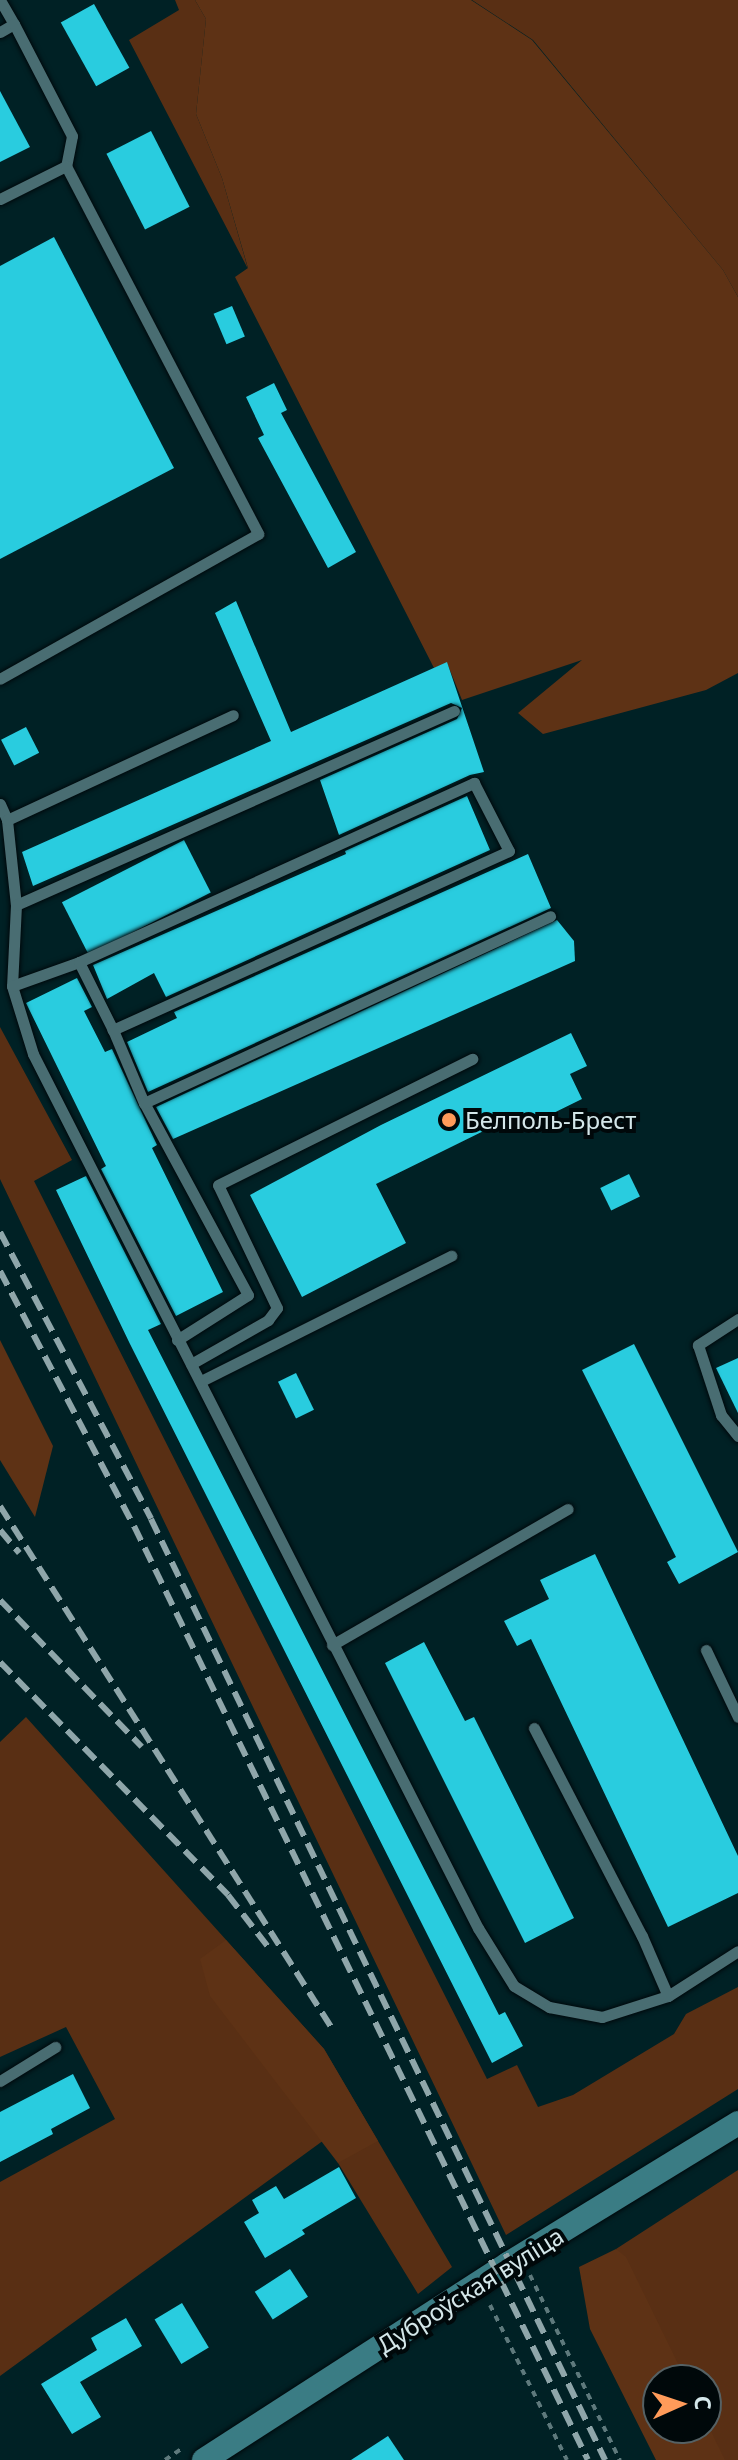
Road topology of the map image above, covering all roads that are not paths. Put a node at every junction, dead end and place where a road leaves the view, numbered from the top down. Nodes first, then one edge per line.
1 (0, 0) edge
2 (14, 24) junction
3 (0, 32) edge
4 (66, 166) junction
5 (0, 199) edge
6 (0, 679) edge
7 (454, 711) dead end
8 (233, 715) dead end
9 (0, 804) edge
10 (7, 820) junction
11 (16, 905) junction
12 (550, 916) dead end
13 (79, 962) junction
14 (12, 986) junction
15 (113, 1030) junction
16 (472, 1059) dead end
17 (144, 1103) junction
18 (451, 1256) dead end
19 (738, 1319) edge
20 (177, 1340) junction
21 (191, 1364) junction
22 (201, 1381) junction
23 (738, 1436) edge
24 (568, 1509) dead end
25 (332, 1645) junction
26 (706, 1650) dead end
27 (738, 1717) edge
28 (534, 1728) dead end
29 (738, 1951) edge
30 (668, 1996) junction
31 (55, 2047) dead end
32 (0, 2081) edge
33 (738, 2123) edge
34 (204, 2460) edge

1 - 2 lane
2 - 3 lane
2 - 4 lane
4 - 5 lane
4 - 6 lane
7 - 11 lane
8 - 10 lane
9 - 10 lane
10 - 11 lane
11 - 14 lane
12 - 17 lane
13 - 14 lane
13 - 15 lane
13 - 15 lane
14 - 20 lane
15 - 17 lane
16 - 21 lane
17 - 20 lane
18 - 22 lane
19 - 23 lane
20 - 21 lane
21 - 22 lane
22 - 25 lane
24 - 25 lane
25 - 30 lane
26 - 27 lane
28 - 30 lane
29 - 30 lane
31 - 32 lane
33 - 34 main road, Дуброўская вуліца

